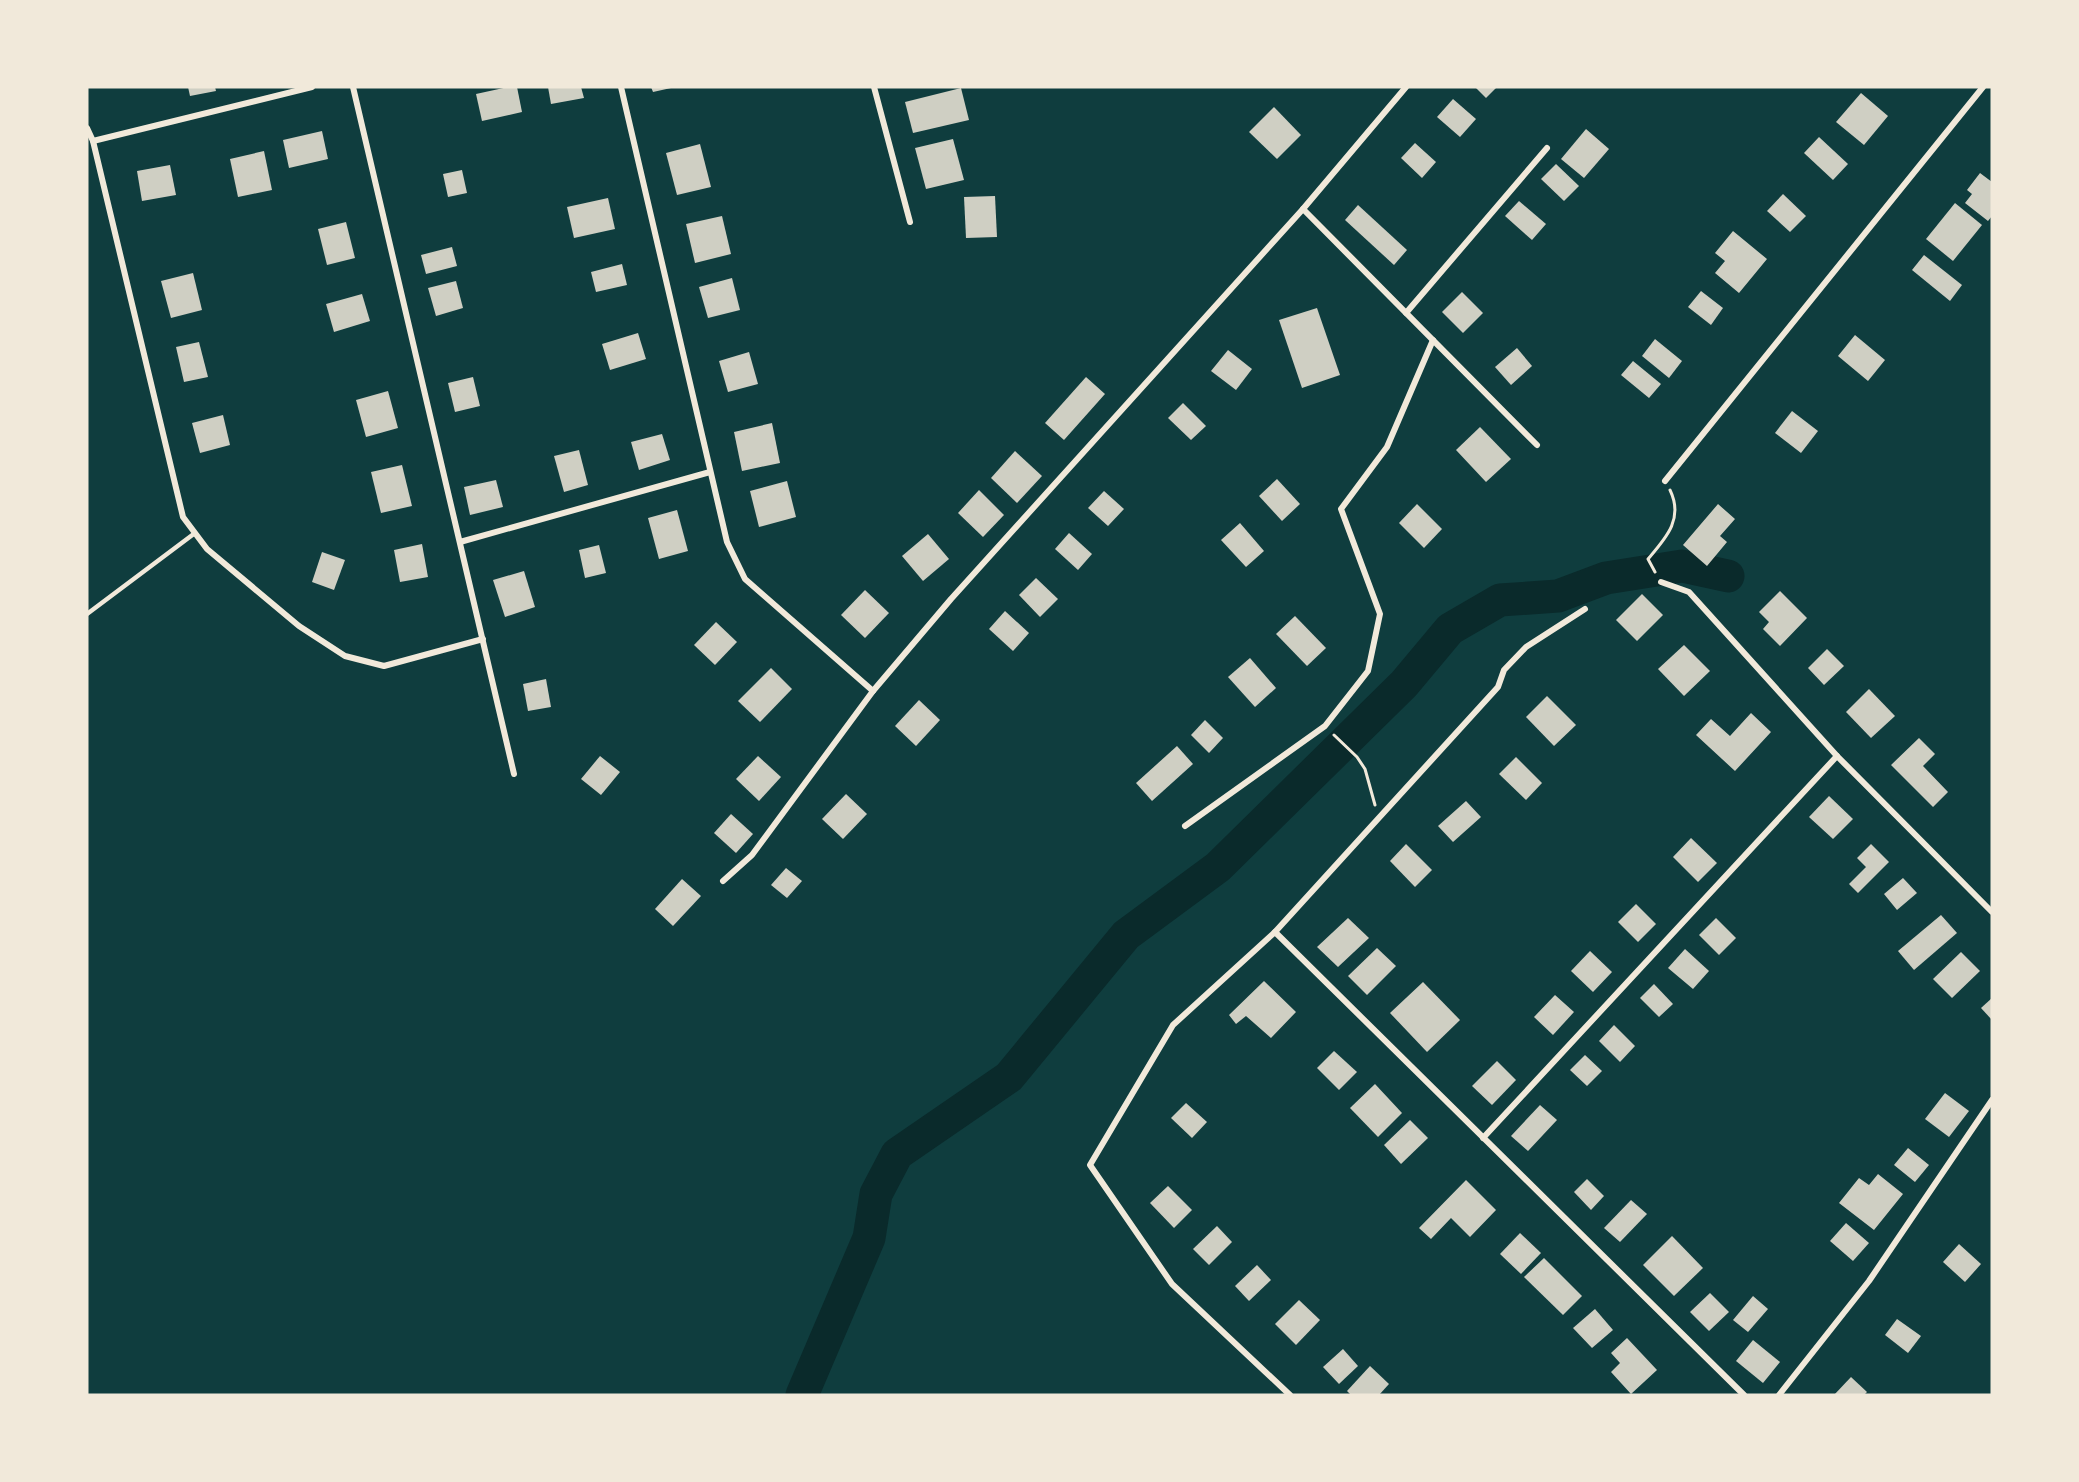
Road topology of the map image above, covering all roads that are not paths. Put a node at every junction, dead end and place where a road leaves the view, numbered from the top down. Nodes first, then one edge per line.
1 (312, 87) edge
2 (353, 87) edge
3 (621, 87) edge
4 (874, 87) edge
5 (1406, 87) edge
6 (1983, 87) edge
7 (87, 128) edge
8 (93, 141) junction
9 (1547, 148) dead end
10 (1303, 209) junction
11 (910, 222) dead end
12 (1406, 313) junction
13 (1433, 340) junction
14 (1537, 445) dead end
15 (710, 471) junction
16 (1665, 481) road end
17 (195, 533) junction
18 (460, 542) junction
19 (1661, 582) dead end
20 (1585, 609) dead end
21 (87, 614) edge
22 (483, 639) junction
23 (873, 691) junction
24 (1837, 756) junction
25 (514, 774) dead end
26 (1185, 826) dead end
27 (723, 881) dead end
28 (1992, 912) edge
29 (1275, 932) junction
30 (1992, 1100) edge
31 (1483, 1138) junction
32 (1290, 1395) edge
33 (1744, 1395) edge
34 (1779, 1395) edge

1 - 8 street
2 - 18 street
3 - 15 street
4 - 11 street
5 - 10 street
6 - 16 street
7 - 8 street
8 - 17 street
9 - 12 street
10 - 12 street
10 - 23 street
12 - 13 street
13 - 14 street
13 - 26 street
15 - 18 street
15 - 23 street
17 - 21 lane
17 - 22 street
18 - 22 street
19 - 24 street
20 - 29 street
22 - 25 street
23 - 27 street
24 - 28 street
24 - 31 street
29 - 31 street
29 - 32 street
30 - 34 street
31 - 33 street

